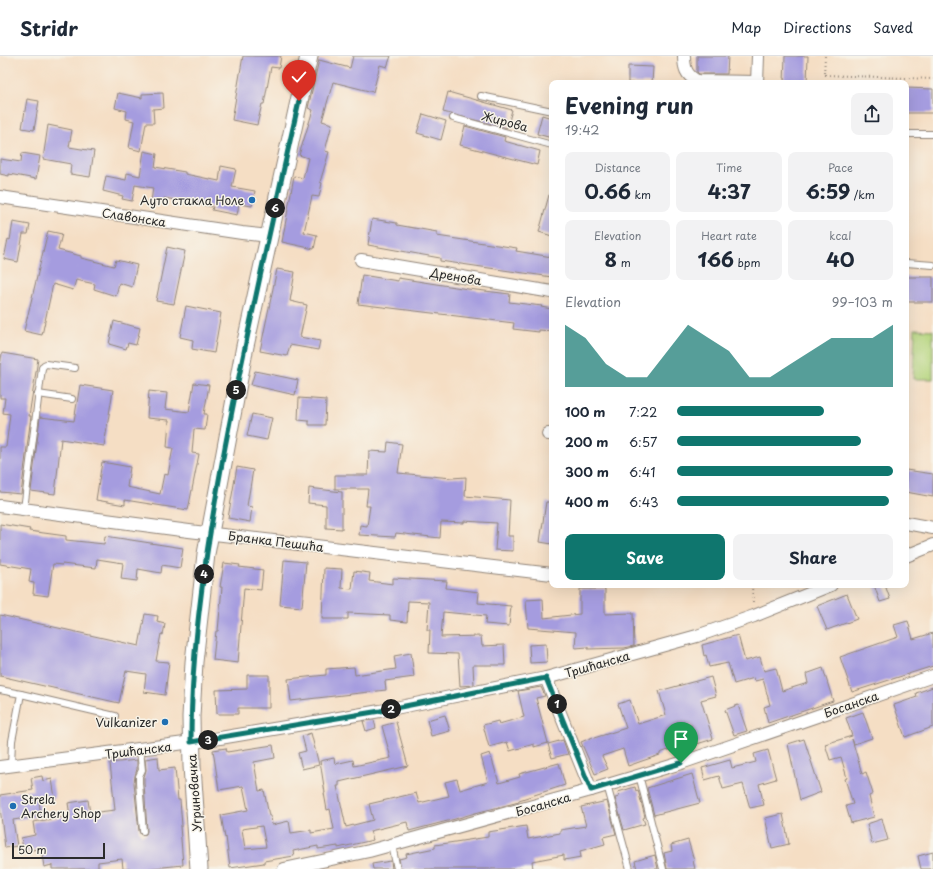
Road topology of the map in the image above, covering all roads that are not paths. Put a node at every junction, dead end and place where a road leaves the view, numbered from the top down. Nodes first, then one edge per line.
1 (309, 56) edge
2 (684, 56) edge
3 (758, 56) edge
4 (695, 80) edge
5 (757, 80) edge
6 (481, 96) dead end
7 (549, 110) edge
8 (453, 118) dead end
9 (909, 134) edge
10 (933, 134) edge
11 (549, 144) edge
12 (0, 197) edge
13 (269, 236) junction
14 (361, 260) dead end
15 (909, 263) edge
16 (933, 264) edge
17 (549, 291) edge
18 (75, 368) dead end
19 (38, 394) junction
20 (72, 399) dead end
21 (0, 506) edge
22 (24, 509) junction
23 (909, 524) edge
24 (933, 528) edge
25 (209, 533) junction
26 (933, 545) edge
27 (909, 555) edge
28 (549, 574) edge
29 (824, 588) edge
30 (933, 676) edge
31 (546, 678) junction
32 (0, 690) edge
33 (21, 694) junction
34 (115, 716) dead end
35 (191, 742) junction
36 (140, 750) junction
37 (6, 767) edge
38 (639, 775) junction
39 (607, 785) junction
40 (591, 790) junction
41 (143, 831) dead end
42 (392, 845) junction
43 (199, 869) edge
44 (284, 869) edge
45 (397, 869) edge
46 (630, 869) edge
47 (663, 869) edge

1 - 13 main road, Угриновачка
2 - 4 street
3 - 5 street
6 - 7 lane
8 - 11 lane, Жирова
9 - 10 lane
12 - 13 street, Славонска
13 - 25 main road, Угриновачка
14 - 17 street, Дренова
15 - 16 lane
18 - 19 lane
19 - 20 lane
19 - 22 lane
21 - 22 street, Бранка Пешића
22 - 25 street, Бранка Пешића
23 - 24 street
25 - 28 street, Бранка Пешића
25 - 35 main road, Угриновачка
26 - 27 street
29 - 31 street, Тршћанска
30 - 38 street, Босанска
31 - 35 street, Тршћанска
31 - 40 street
32 - 33 lane
33 - 34 lane
33 - 37 lane
35 - 36 street, Тршћанска
35 - 43 main road, Угриновачка
36 - 37 street, Тршћанска
36 - 41 lane
38 - 39 street, Босанска
38 - 47 lane
39 - 40 street, Босанска
39 - 46 lane
40 - 42 street, Босанска
42 - 44 street, Босанска
42 - 45 lane

